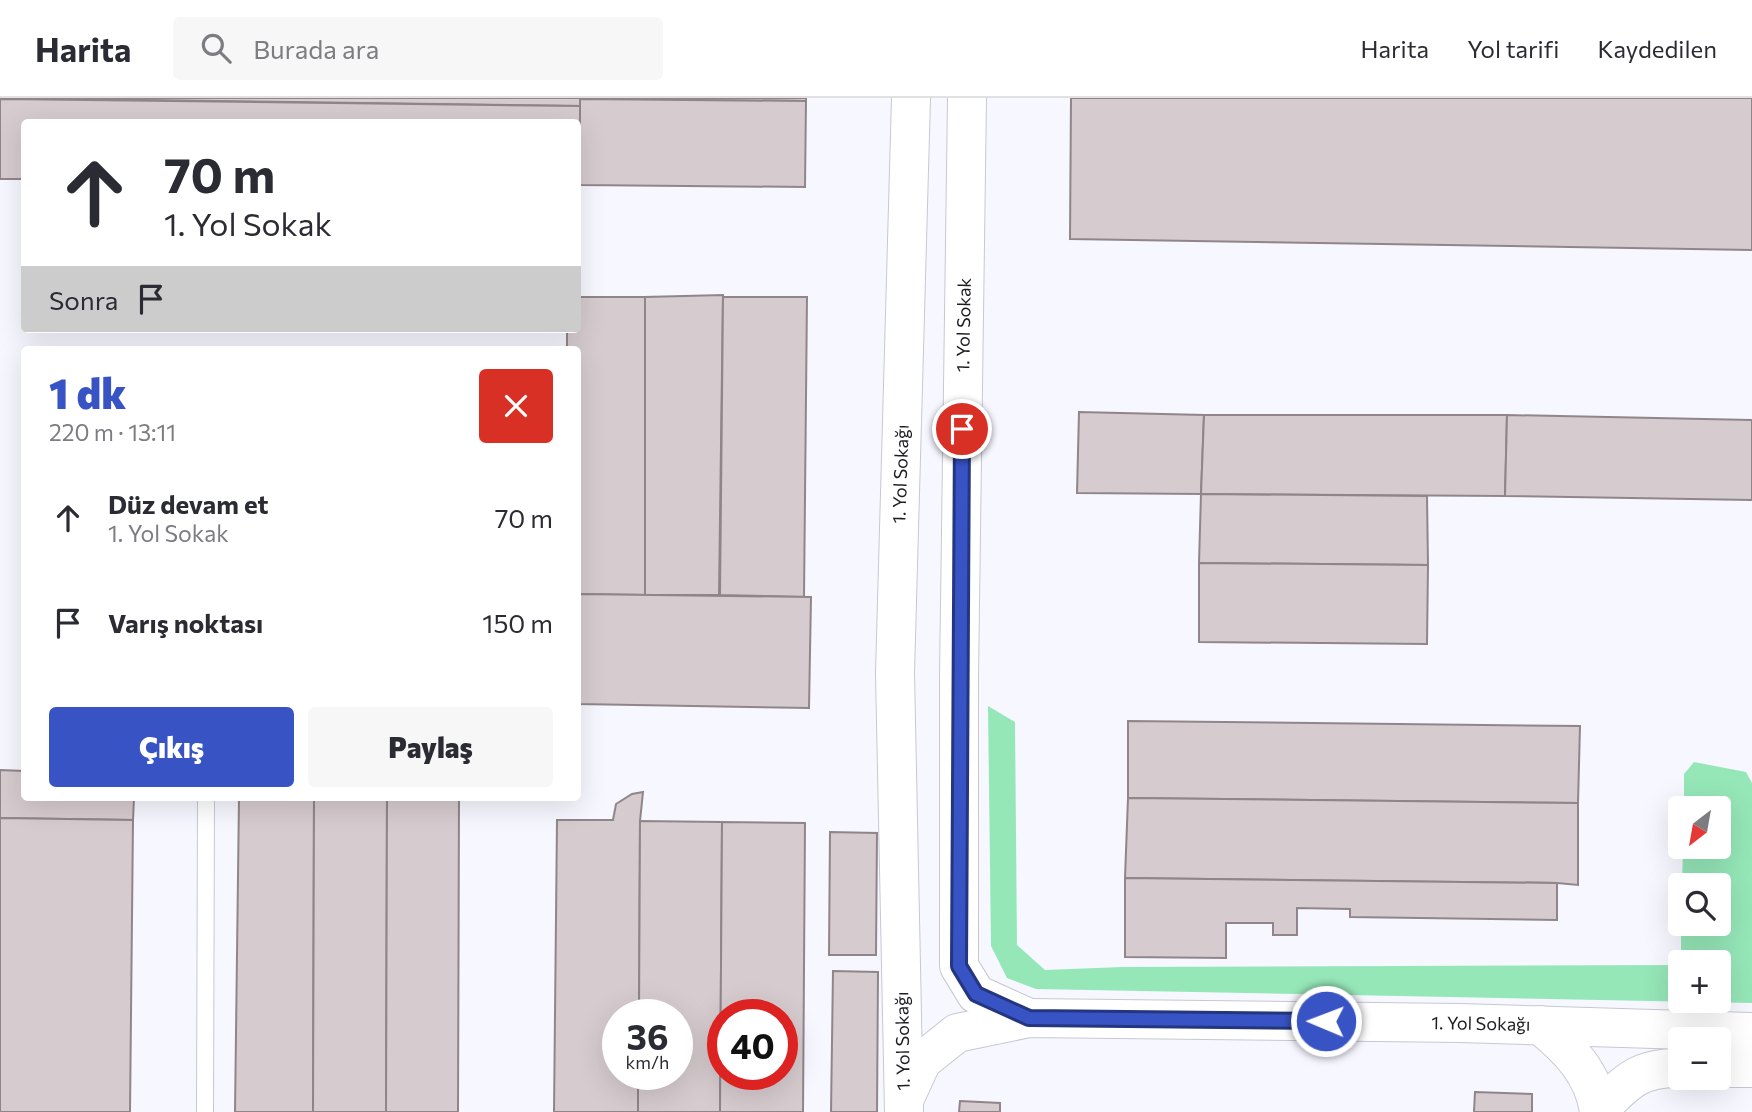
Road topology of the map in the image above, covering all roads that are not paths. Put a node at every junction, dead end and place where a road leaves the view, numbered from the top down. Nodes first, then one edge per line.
1 (911, 98) edge
2 (967, 98) edge
3 (206, 801) edge
4 (1029, 1018) junction
5 (1540, 1025) junction
6 (1752, 1032) edge
7 (1668, 1068) edge
8 (1731, 1068) edge
9 (1752, 1068) edge
10 (904, 1106) edge
11 (1599, 1111) edge
12 (205, 1112) edge

1 - 10 street, 1. Yol Sokağı
2 - 4 street, 1. Yol Sokak
3 - 12 lane
4 - 5 street, 1. Yol Sokağı
4 - 10 street, 1. Yol Sokağı
5 - 6 street, 1. Yol Sokağı
5 - 11 street
7 - 11 street
8 - 9 street

